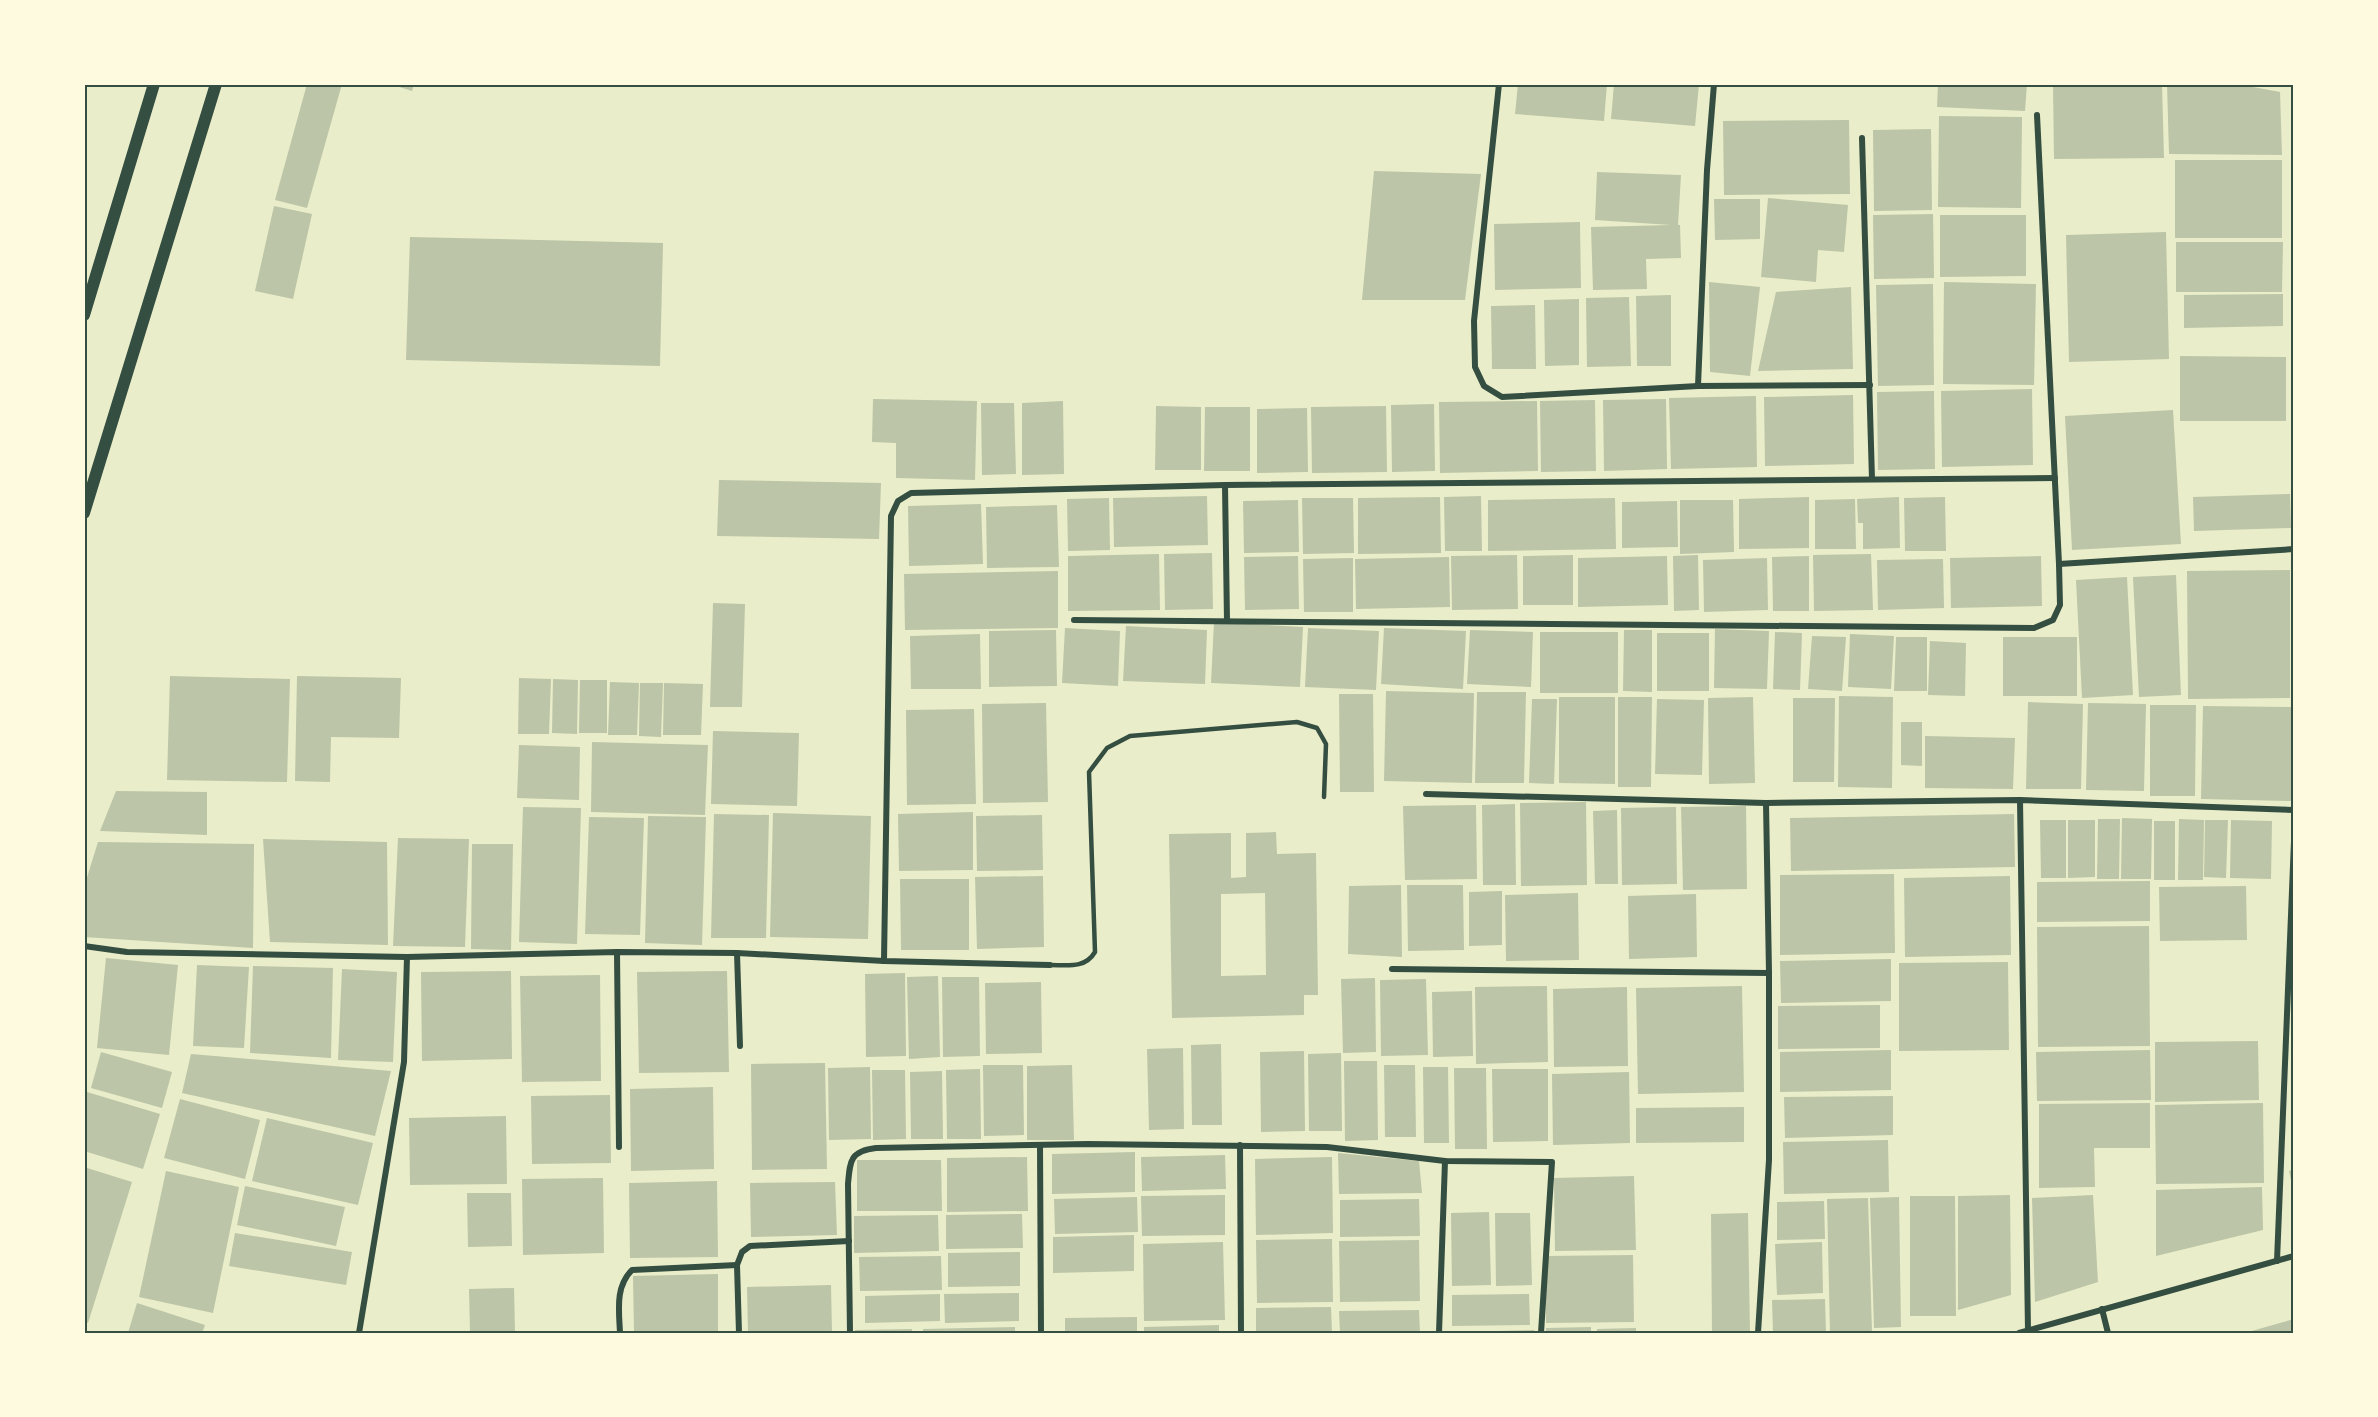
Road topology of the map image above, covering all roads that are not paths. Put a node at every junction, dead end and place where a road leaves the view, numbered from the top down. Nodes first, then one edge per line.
1 (154, 84) edge
2 (216, 84) edge
3 (1499, 84) edge
4 (1714, 84) edge
5 (2037, 115) dead end
6 (1862, 138) dead end
7 (84, 315) edge
8 (1870, 385) junction
9 (1698, 386) junction
10 (2055, 478) junction
11 (1872, 479) junction
12 (1225, 485) junction
13 (84, 513) edge
14 (2294, 549) edge
15 (2059, 564) junction
16 (1074, 620) dead end
17 (1227, 621) junction
18 (1426, 794) dead end
19 (1324, 797) dead end
20 (2020, 800) junction
21 (1766, 803) junction
22 (2294, 810) edge
23 (2294, 841) edge
24 (84, 946) edge
25 (617, 952) junction
26 (737, 953) junction
27 (407, 957) junction
28 (884, 961) junction
29 (1050, 965) joint
30 (1392, 969) dead end
31 (1769, 973) junction
32 (740, 1046) dead end
33 (1040, 1145) junction
34 (1240, 1145) junction
35 (619, 1147) dead end
36 (1445, 1161) junction
37 (849, 1241) junction
38 (2294, 1257) edge
39 (2277, 1261) junction
40 (737, 1265) junction
41 (2102, 1309) junction
42 (2028, 1331) junction
43 (359, 1333) edge
44 (620, 1333) edge
45 (739, 1333) edge
46 (850, 1333) edge
47 (1041, 1333) edge
48 (1241, 1333) edge
49 (1439, 1333) edge
50 (1540, 1333) edge
51 (1758, 1333) edge
52 (2019, 1333) edge
53 (2108, 1333) edge

1 - 7 main road
2 - 13 main road
3 - 9 street
4 - 9 street
5 - 10 street
6 - 8 street
8 - 9 street
8 - 11 street
10 - 11 street
10 - 15 street
11 - 12 street
12 - 17 street
12 - 28 street
14 - 15 street
15 - 17 street
16 - 17 street
18 - 21 street
19 - 29 lane
20 - 21 street
20 - 22 street
20 - 42 street
21 - 31 street
23 - 39 street
24 - 27 street
25 - 26 street
25 - 27 street
25 - 35 street
26 - 28 street
26 - 32 street
27 - 43 street
28 - 29 street
30 - 31 street
31 - 51 street
33 - 34 street
33 - 37 street
33 - 47 street
34 - 36 street
34 - 48 street
36 - 49 street
36 - 50 street
37 - 40 street
37 - 46 street
38 - 39 street
39 - 41 street
40 - 44 street
40 - 45 street
41 - 42 street
41 - 53 street
42 - 52 street

